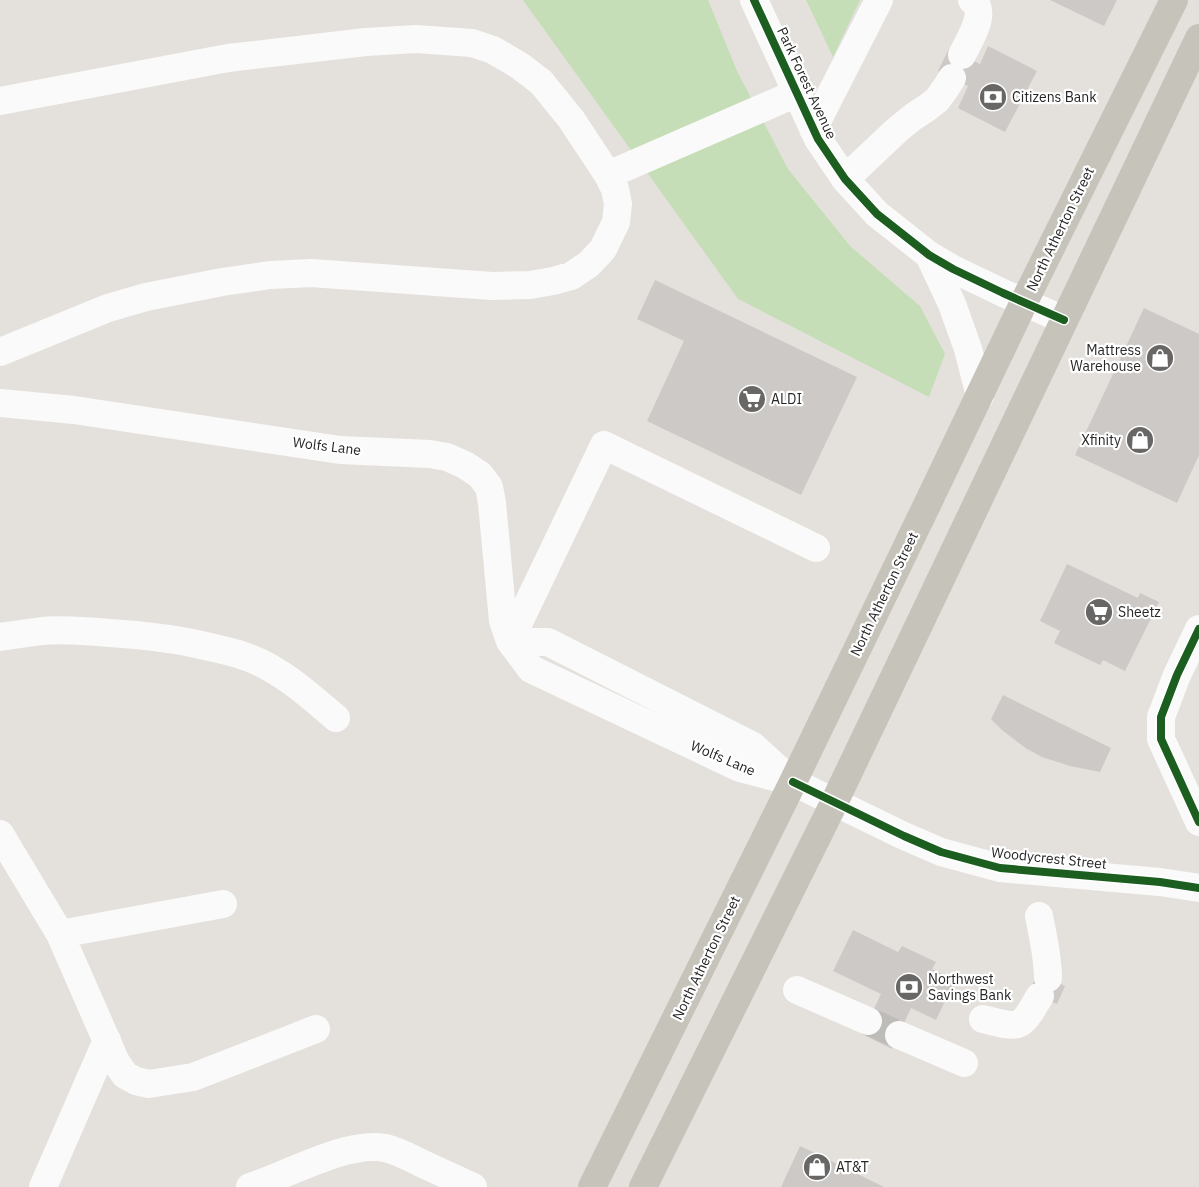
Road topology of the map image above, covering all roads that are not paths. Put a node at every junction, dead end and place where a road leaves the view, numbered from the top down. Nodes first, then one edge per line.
1 (754, 0) edge
2 (879, 0) edge
3 (972, 0) edge
4 (1174, 0) edge
5 (1199, 38) edge
6 (797, 93) junction
7 (0, 101) edge
8 (813, 129) junction
9 (608, 176) junction
10 (845, 179) junction
11 (929, 255) junction
12 (1024, 302) junction
13 (1064, 320) junction
14 (0, 352) edge
15 (980, 396) junction
16 (0, 402) edge
17 (816, 548) dead end
18 (1199, 629) edge
19 (0, 637) edge
20 (510, 642) junction
21 (336, 718) dead end
22 (793, 782) junction
23 (834, 803) junction
24 (1199, 822) edge
25 (0, 834) edge
26 (1199, 888) edge
27 (223, 904) dead end
28 (1039, 916) dead end
29 (60, 934) junction
30 (797, 990) dead end
31 (983, 1020) dead end
32 (868, 1021) tunnel mouth
33 (316, 1029) dead end
34 (899, 1035) tunnel mouth
35 (107, 1040) junction
36 (964, 1063) dead end
37 (42, 1187) edge
38 (250, 1187) edge
39 (473, 1187) edge
40 (592, 1187) edge
41 (643, 1187) edge

1 - 6 street, Park Forest Avenue
2 - 8 street
3 - 10 street
4 - 12 main road, North Atherton Street
5 - 13 main road
6 - 8 street, Park Forest Avenue
6 - 9 street
7 - 9 street
8 - 10 street, Park Forest Avenue
9 - 14 street
10 - 11 street, Park Forest Avenue
11 - 12 street, Park Forest Avenue
11 - 15 street, Park Forest Avenue
12 - 13 street, Park Forest Avenue
12 - 15 main road, North Atherton Street
13 - 23 main road
15 - 22 main road, North Atherton Street
16 - 20 street, Wolfs Lane
17 - 20 street
18 - 24 street
19 - 21 street
20 - 22 street, Wolfs Lane
22 - 23 street, Woodycrest Street
22 - 40 main road, North Atherton Street
23 - 26 street, Woodycrest Street
23 - 41 main road
25 - 29 street
27 - 29 street
28 - 31 street
29 - 35 street
30 - 32 street
33 - 35 street
34 - 36 street
35 - 37 street
38 - 39 street

